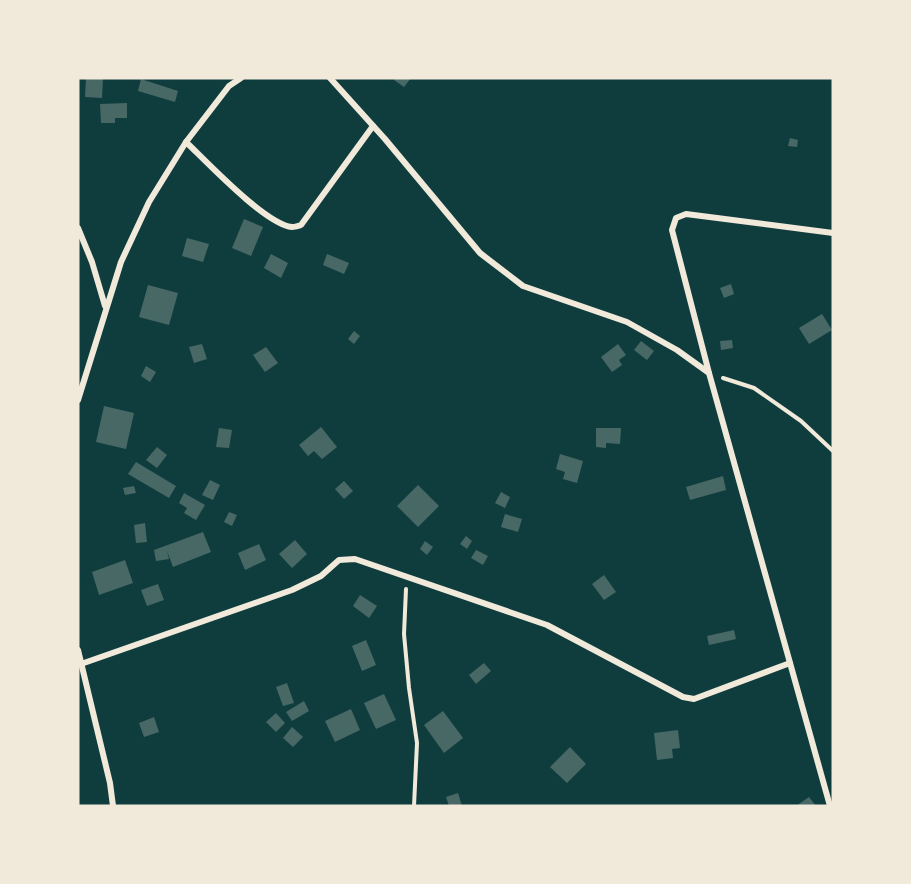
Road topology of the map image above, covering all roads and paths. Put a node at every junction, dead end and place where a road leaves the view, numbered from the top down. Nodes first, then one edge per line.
1 (241, 78) edge
2 (330, 78) edge
3 (373, 126) junction
4 (186, 142) junction
5 (78, 228) edge
6 (833, 233) edge
7 (106, 306) junction
8 (709, 373) junction
9 (78, 400) edge
10 (833, 451) edge
11 (407, 576) junction
12 (78, 650) edge
13 (790, 663) junction
14 (81, 664) junction
15 (113, 806) edge
16 (414, 806) edge
17 (830, 806) edge

1 - 4 street
2 - 3 street
3 - 4 street
3 - 8 street
4 - 7 street
5 - 7 street
6 - 8 street
7 - 9 street
8 - 10 path
8 - 13 street
11 - 13 street
11 - 14 street
11 - 16 path
12 - 14 street
13 - 17 street
14 - 15 street

